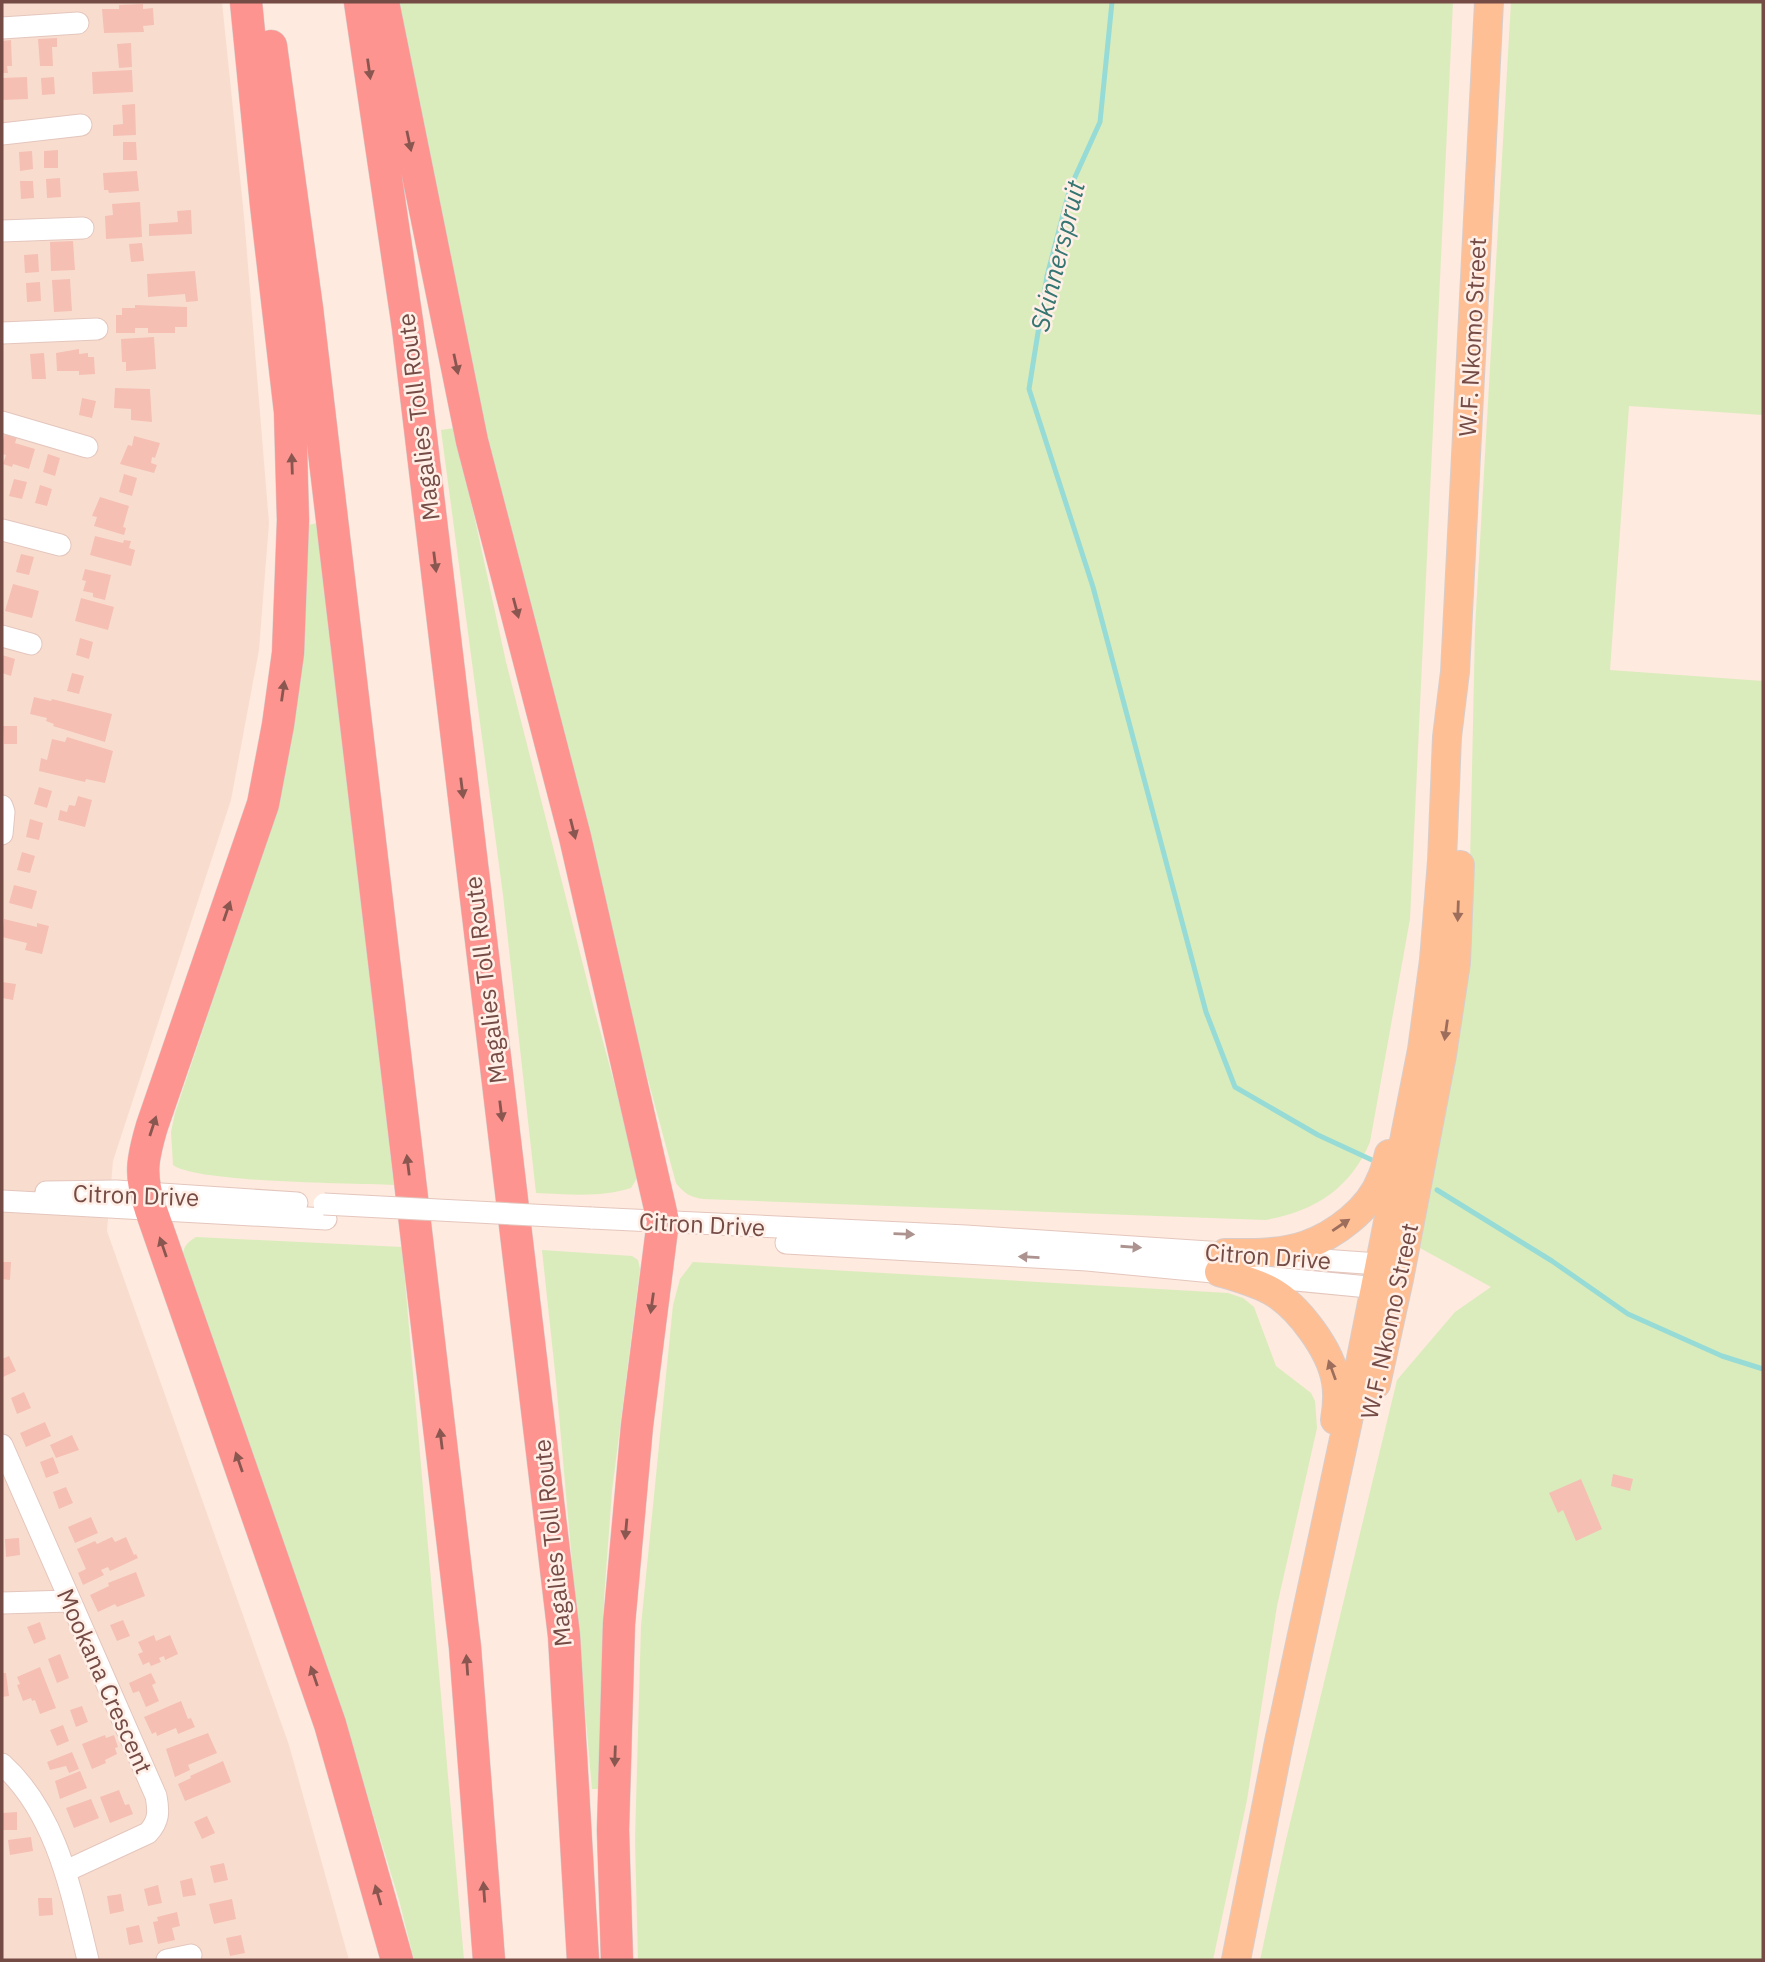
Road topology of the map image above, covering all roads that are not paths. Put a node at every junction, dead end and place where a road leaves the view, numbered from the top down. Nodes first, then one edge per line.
1 (246, 2) edge
2 (265, 2) edge
3 (359, 2) edge
4 (383, 2) edge
5 (1489, 2) edge
6 (78, 23) dead end
7 (2, 28) edge
8 (80, 125) dead end
9 (2, 134) edge
10 (83, 228) dead end
11 (2, 231) edge
12 (97, 329) dead end
13 (2, 333) edge
14 (2, 422) edge
15 (87, 447) dead end
16 (2, 530) edge
17 (60, 545) dead end
18 (2, 636) edge
19 (31, 644) dead end
20 (1455, 672) junction
21 (2, 806) edge
22 (2, 834) edge
23 (1434, 960) junction
24 (2, 1193) edge
25 (2, 1201) edge
26 (148, 1201) junction
27 (662, 1229) junction
28 (1222, 1263) junction
29 (1389, 1277) junction
30 (2, 1445) edge
31 (6, 1468) edge
32 (69, 1601) junction
33 (2, 1603) edge
34 (1293, 1679) junction
35 (2, 1764) edge
36 (66, 1871) junction
37 (191, 1955) dead end
38 (88, 1960) edge
39 (167, 1960) edge
40 (397, 1960) edge
41 (489, 1960) edge
42 (583, 1960) edge
43 (617, 1960) edge
44 (1236, 1960) edge
45 (1246, 1960) edge

26 -> 1 highway
41 -> 2 highway
3 -> 42 highway, Magalies Toll Route
4 -> 27 highway
5 - 20 main road, W.F. Nkomo Street
6 - 7 street
8 - 9 street
10 - 11 street
12 - 13 street
14 - 15 street
16 - 17 street
18 - 19 street
20 - 23 main road, W.F. Nkomo Street
20 -> 29 main road, W.F. Nkomo Street
21 - 22 street
28 -> 23 main road
23 - 29 main road, W.F. Nkomo Street
24 - 26 street, Citron Drive
25 - 26 street, Citron Drive
26 - 27 street, Citron Drive, bridge
40 -> 26 highway
27 - 28 street, Citron Drive
27 -> 43 highway
28 - 29 street, Citron Drive
34 -> 28 main road
29 - 34 main road, W.F. Nkomo Street
29 - 45 main road, W.F. Nkomo Street
30 - 31 street, Mookana Crescent
31 - 32 street, Mookana Crescent
32 - 33 street
32 - 36 street, Mookana Crescent
34 - 44 main road, W.F. Nkomo Street
35 - 36 street
36 - 38 street
37 - 39 street

